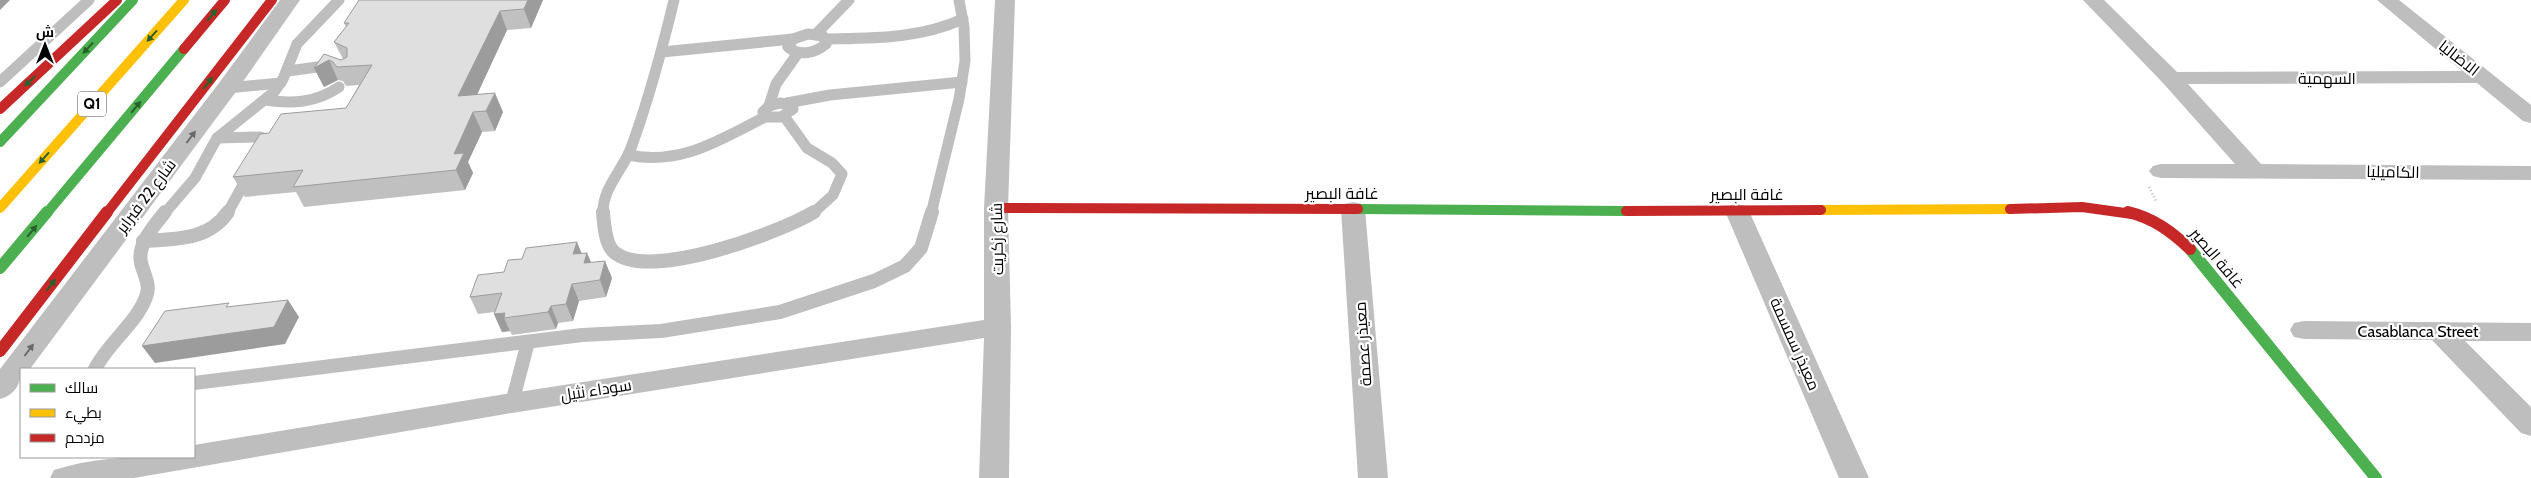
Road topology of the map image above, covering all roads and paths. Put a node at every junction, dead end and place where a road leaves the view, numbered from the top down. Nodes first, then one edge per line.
1 (117, 0) edge
2 (133, 0) edge
3 (184, 0) edge
4 (225, 0) edge
5 (272, 0) edge
6 (290, 0) edge
7 (339, 0) edge
8 (674, 0) edge
9 (850, 0) edge
10 (960, 0) edge
11 (1005, 0) edge
12 (2093, 0) edge
13 (2387, 0) edge
14 (86, 1) edge
15 (226, 17) dead end
16 (963, 19) junction
17 (821, 37) junction
18 (793, 39) junction
19 (662, 52) junction
20 (798, 53) junction
21 (177, 58) junction
22 (345, 68) edge
23 (288, 71) junction
24 (2484, 77) junction
25 (2171, 78) junction
26 (0, 82) edge
27 (962, 82) junction
28 (278, 86) junction
29 (340, 87) dead end
30 (225, 91) junction
31 (265, 100) junction
32 (788, 103) junction
33 (0, 109) edge
34 (767, 111) junction
35 (784, 116) junction
36 (2531, 116) edge
37 (217, 138) junction
38 (0, 142) edge
39 (628, 155) junction
40 (2161, 171) joint
41 (2254, 171) junction
42 (2531, 174) edge
43 (0, 208) edge
44 (996, 208) junction
45 (1353, 209) junction
46 (1737, 211) junction
47 (2148, 218) junction
48 (144, 242) junction
49 (0, 268) edge
50 (998, 327) junction
51 (2304, 330) dead end
52 (2439, 331) junction
53 (2531, 332) edge
54 (528, 342) junction
55 (0, 351) edge
56 (95, 368) edge
57 (195, 383) edge
58 (0, 389) edge
59 (512, 403) junction
60 (2531, 425) edge
61 (195, 457) edge
62 (187, 458) edge
63 (65, 478) edge
64 (994, 478) edge
65 (1373, 478) edge
66 (1854, 478) edge
67 (2376, 478) edge

1 -> 33 main road
2 -> 38 main road
3 -> 43 main road, Q1
21 -> 4 main road, Q1
55 -> 5 main road, شارع 22 فبراير
6 - 30 street, شارع 22 فبراير
7 - 23 lane
8 - 19 lane
9 - 17 lane
10 - 16 lane
11 - 44 street, شارع زكريت
12 - 25 street
13 - 24 street, الاضاليا
14 - 26 lane
15 - 21 main road
16 - 17 lane
16 - 27 lane
17 - 18 lane
17 - 20 lane
18 - 19 lane
18 - 20 lane
19 - 39 lane
20 - 34 lane
49 -> 21 main road, Q1
22 - 23 lane
23 - 28 lane
24 - 25 street, السهمية
24 - 36 street, الاضاليا
25 - 41 street
27 - 32 lane
27 - 54 lane
28 - 30 lane
28 - 31 lane
29 - 31 lane
58 -> 30 street, شارع 22 فبراير
31 - 37 lane
32 - 34 lane
32 - 35 lane
34 - 35 lane
34 - 39 lane
35 - 39 lane
37 - 48 lane
37 - 48 lane
40 - 41 street, الكاميليا
40 - 47 path
41 - 42 street, الكاميليا
44 - 45 main road, غافة البصير
44 - 50 street, شارع زكريت
45 - 46 main road, غافة البصير
45 - 65 street, معيذر عصمة
46 - 47 main road, غافة البصير
46 - 66 street, معيذر سمسمة
47 - 67 main road, غافة البصير
48 - 56 lane
50 - 59 street, سوداء نثيل
50 - 64 street, شارع زكريت
51 - 52 street, Casablanca Street
52 - 53 street, Casablanca Street
52 - 60 street
54 - 57 lane
54 - 59 lane
59 - 61 street, سوداء نثيل
62 - 63 street, سوداء نثيل

